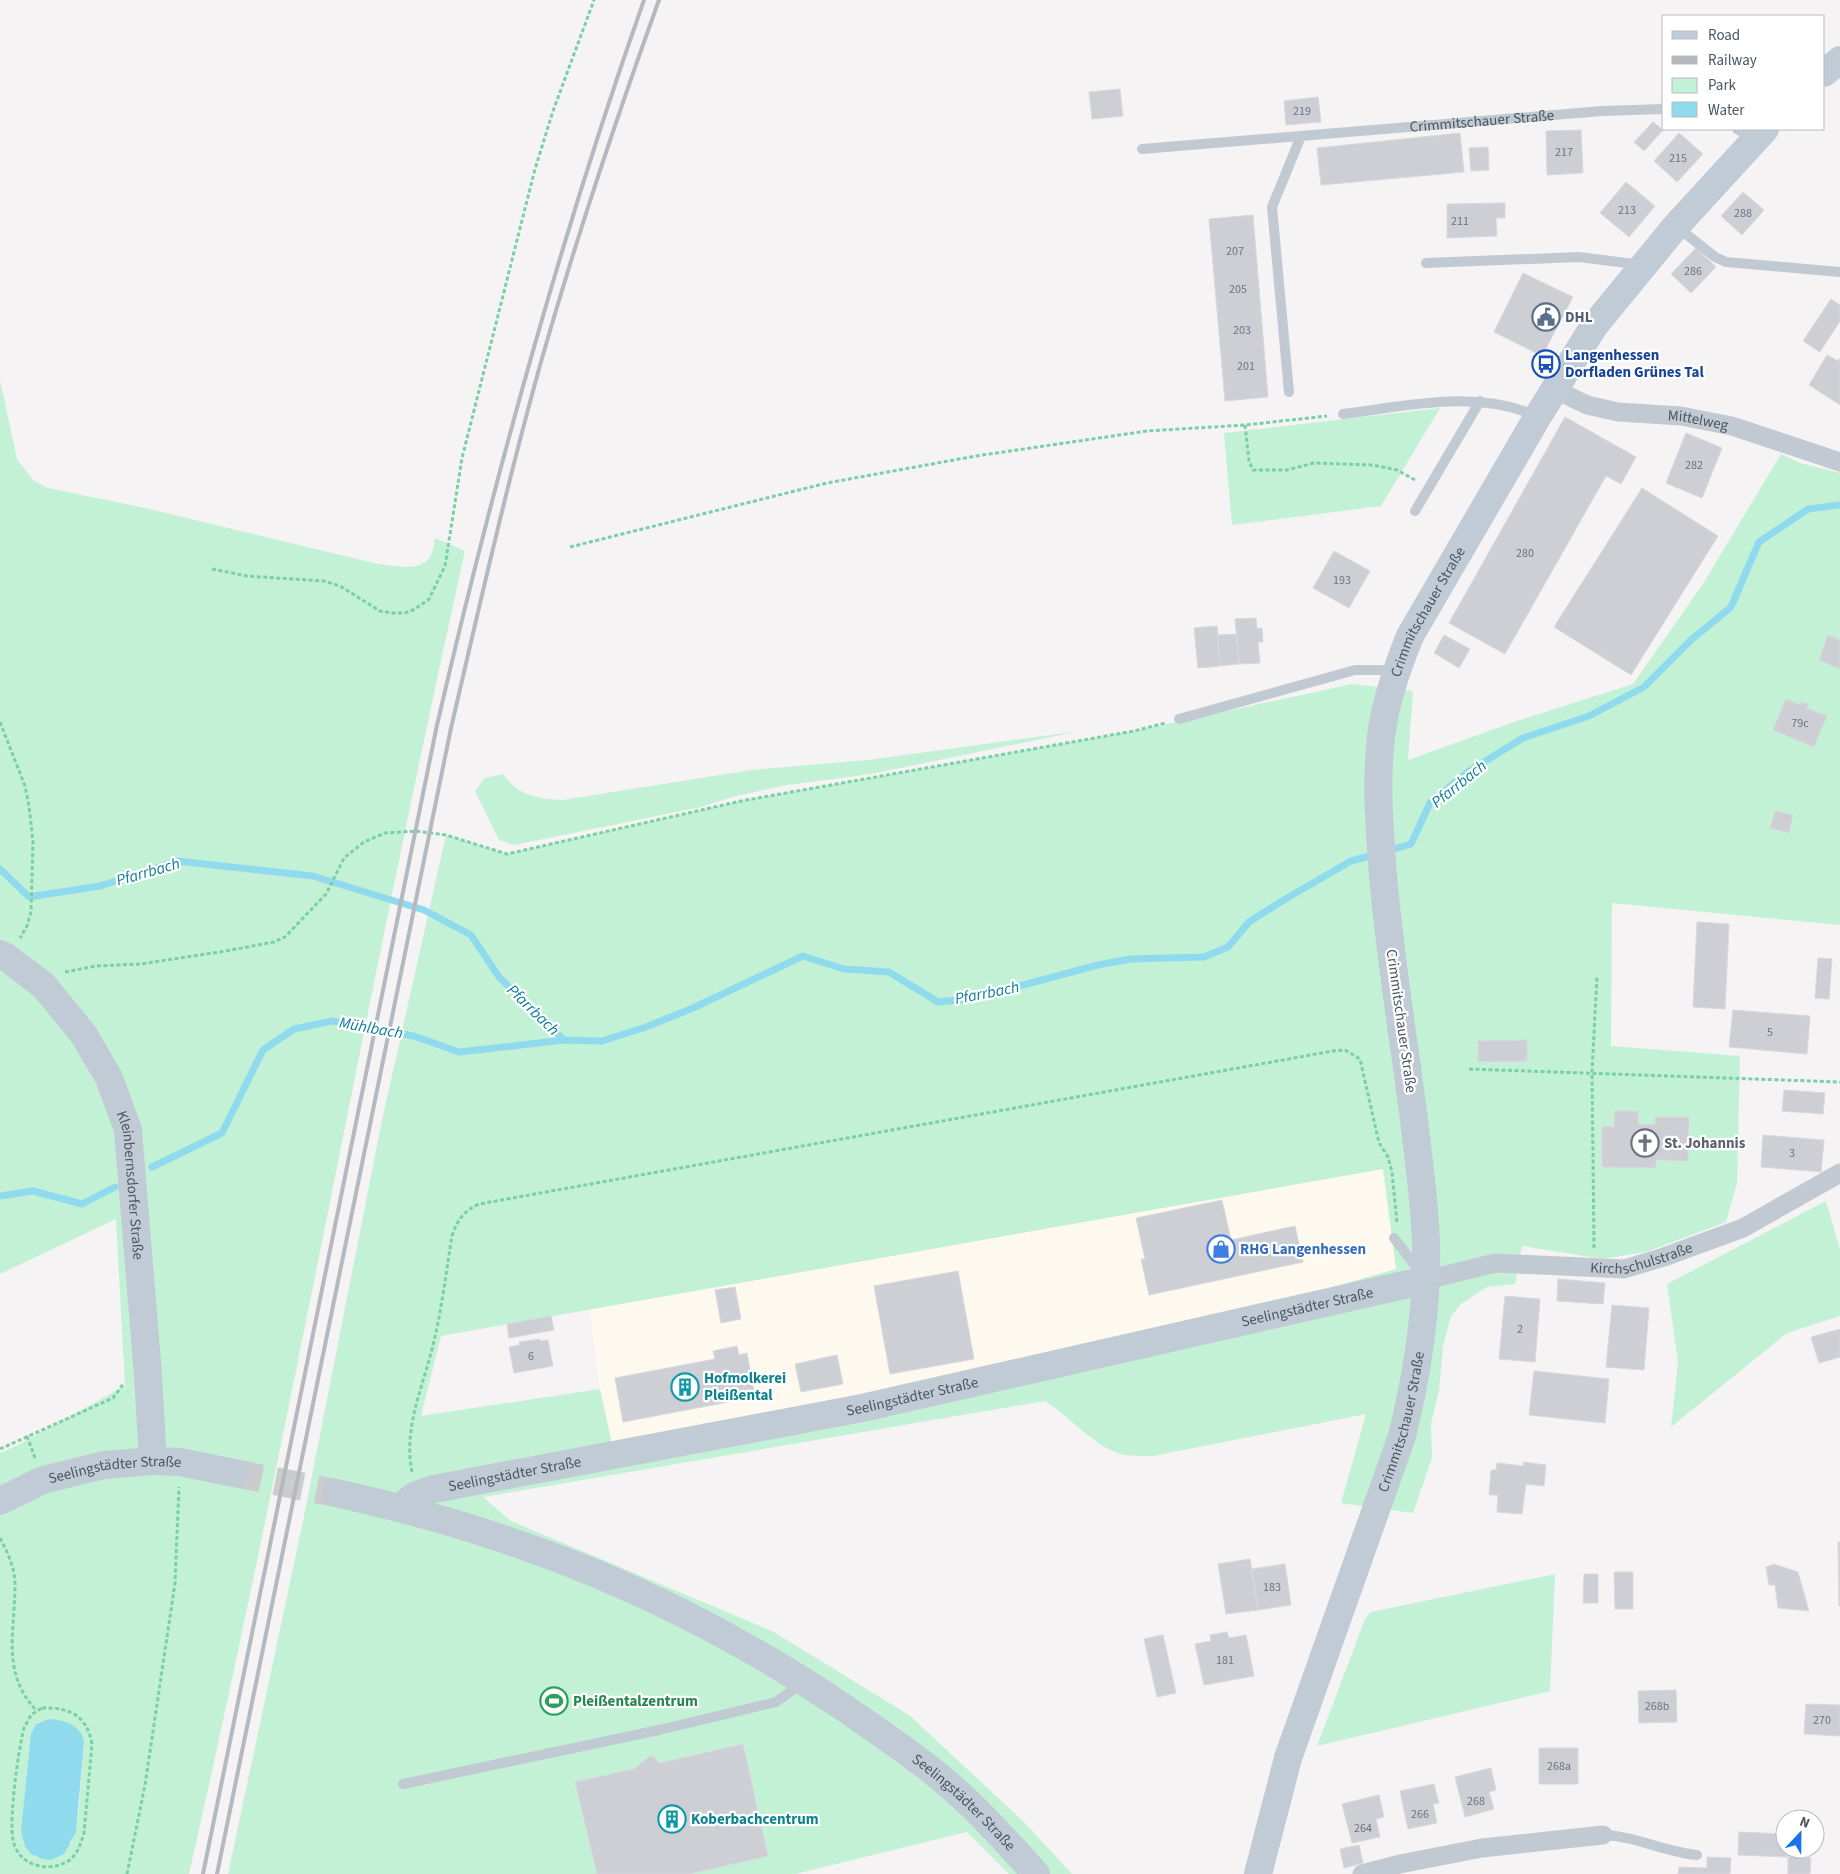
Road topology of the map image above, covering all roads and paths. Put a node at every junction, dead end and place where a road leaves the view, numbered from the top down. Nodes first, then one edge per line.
1 (594, 0) edge
2 (1840, 60) edge
3 (1825, 72) edge
4 (1662, 109) edge
5 (1752, 132) edge
6 (1300, 136) junction
7 (1142, 149) dead end
8 (1676, 226) junction
9 (1426, 263) dead end
10 (1642, 265) junction
11 (1840, 272) edge
12 (1554, 389) junction
13 (1288, 392) dead end
14 (1480, 401) junction
15 (1343, 414) joint
16 (1538, 416) junction
17 (1245, 425) junction
18 (1840, 462) edge
19 (1253, 470) junction
20 (1250, 474) dead end
21 (1429, 488) junction
22 (1414, 512) dead end
23 (570, 547) dead end
24 (212, 569) dead end
25 (1396, 670) junction
26 (1179, 720) joint
27 (0, 722) edge
28 (31, 912) dead end
29 (0, 954) edge
30 (1597, 976) dead end
31 (44, 986) junction
32 (1469, 1069) dead end
33 (1592, 1072) junction
34 (1840, 1082) edge
35 (1840, 1173) edge
36 (1397, 1222) dead end
37 (1394, 1238) dead end
38 (1593, 1269) junction
39 (1426, 1280) junction
40 (148, 1375) junction
41 (0, 1449) edge
42 (153, 1461) junction
43 (180, 1462) junction
44 (234, 1473) tunnel mouth
45 (336, 1493) tunnel mouth
46 (0, 1501) edge
47 (408, 1501) junction
48 (0, 1538) edge
49 (805, 1681) junction
50 (36, 1710) junction
51 (403, 1784) dead end
52 (1603, 1835) joint
53 (1697, 1855) dead end
54 (126, 1874) edge
55 (1036, 1874) edge
56 (1258, 1874) edge
57 (1362, 1874) edge

1 - 24 path
2 - 3 street
4 - 6 lane, Crimmitschauer Straße
5 - 8 street, Crimmitschauer Straße
6 - 7 lane, Crimmitschauer Straße
6 - 13 lane
8 - 10 street, Crimmitschauer Straße
8 - 11 lane
9 - 10 lane
10 - 12 street, Crimmitschauer Straße
12 - 16 street, Crimmitschauer Straße
12 - 18 street, Mittelweg
14 - 15 lane
14 - 16 lane
14 - 21 lane
15 - 17 path
16 - 25 street, Crimmitschauer Straße
17 - 19 path
17 - 23 path
19 - 20 path
19 - 21 path
21 - 22 lane
25 - 26 lane
25 - 39 street, Crimmitschauer Straße
26 - 31 path
27 - 28 path
29 - 31 street, Kleinbernsdorfer Straße
30 - 33 path
31 - 40 street, Kleinbernsdorfer Straße
32 - 33 path
33 - 34 path
33 - 38 path
35 - 38 street, Kirchschulstraße
36 - 47 path
37 - 39 lane
38 - 39 street, Kirchschulstraße
39 - 47 street, Seelingstädter Straße
39 - 56 street, Crimmitschauer Straße
40 - 41 path
40 - 42 street, Kleinbernsdorfer Straße
42 - 43 street, Seelingstädter Straße
42 - 46 street, Seelingstädter Straße
43 - 44 street, Seelingstädter Straße
43 - 54 path
45 - 47 street, Seelingstädter Straße
47 - 49 street, Seelingstädter Straße
48 - 50 path
49 - 51 lane
49 - 55 street, Seelingstädter Straße
50 - 50 path
52 - 53 lane
52 - 57 street

